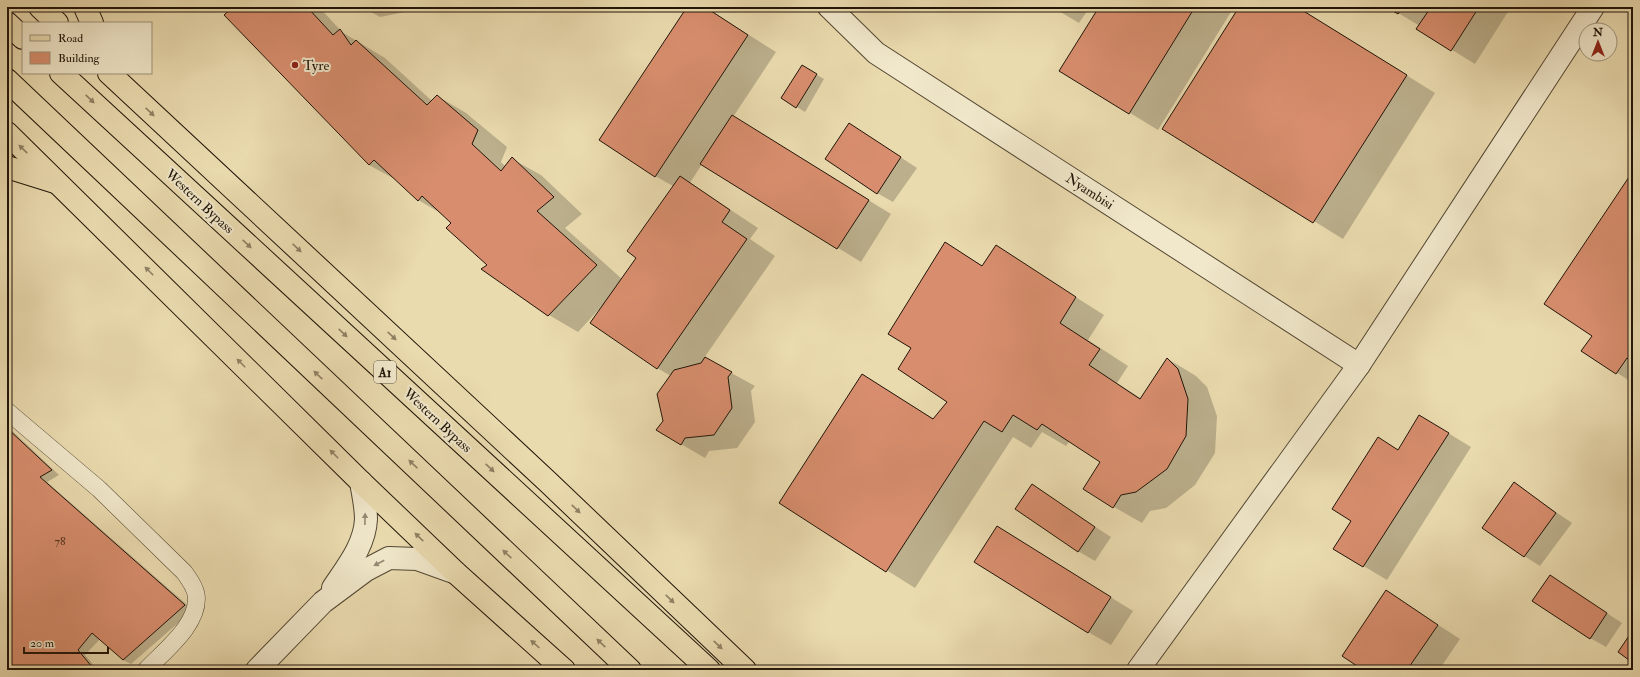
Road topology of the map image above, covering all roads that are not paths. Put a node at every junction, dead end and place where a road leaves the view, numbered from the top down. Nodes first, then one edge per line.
1 (40, 7) edge
2 (85, 7) edge
3 (829, 7) edge
4 (1593, 7) edge
5 (56, 22) edge
6 (92, 22) edge
7 (7, 23) edge
8 (22, 37) edge
9 (62, 74) edge
10 (116, 77) edge
11 (7, 80) edge
12 (7, 133) edge
13 (7, 167) edge
14 (60, 184) junction
15 (1359, 366) junction
16 (7, 411) edge
17 (361, 482) junction
18 (456, 573) junction
19 (323, 602) junction
20 (146, 670) edge
21 (257, 670) edge
22 (564, 670) edge
23 (630, 670) edge
24 (709, 670) edge
25 (745, 670) edge
26 (1138, 670) edge

1 - 5 main road
2 - 6 main road
3 - 15 street, Nyambisi
4 - 15 street
7 - 8 main road
9 -> 24 main road, Western Bypass / A1
10 -> 25 main road
23 -> 11 main road
14 -> 12 main road
13 - 14 main road
17 -> 14 main road
15 - 26 street
16 - 20 lane
18 -> 17 main road
19 -> 17 street
18 -> 19 street
22 -> 18 main road
19 - 21 street

